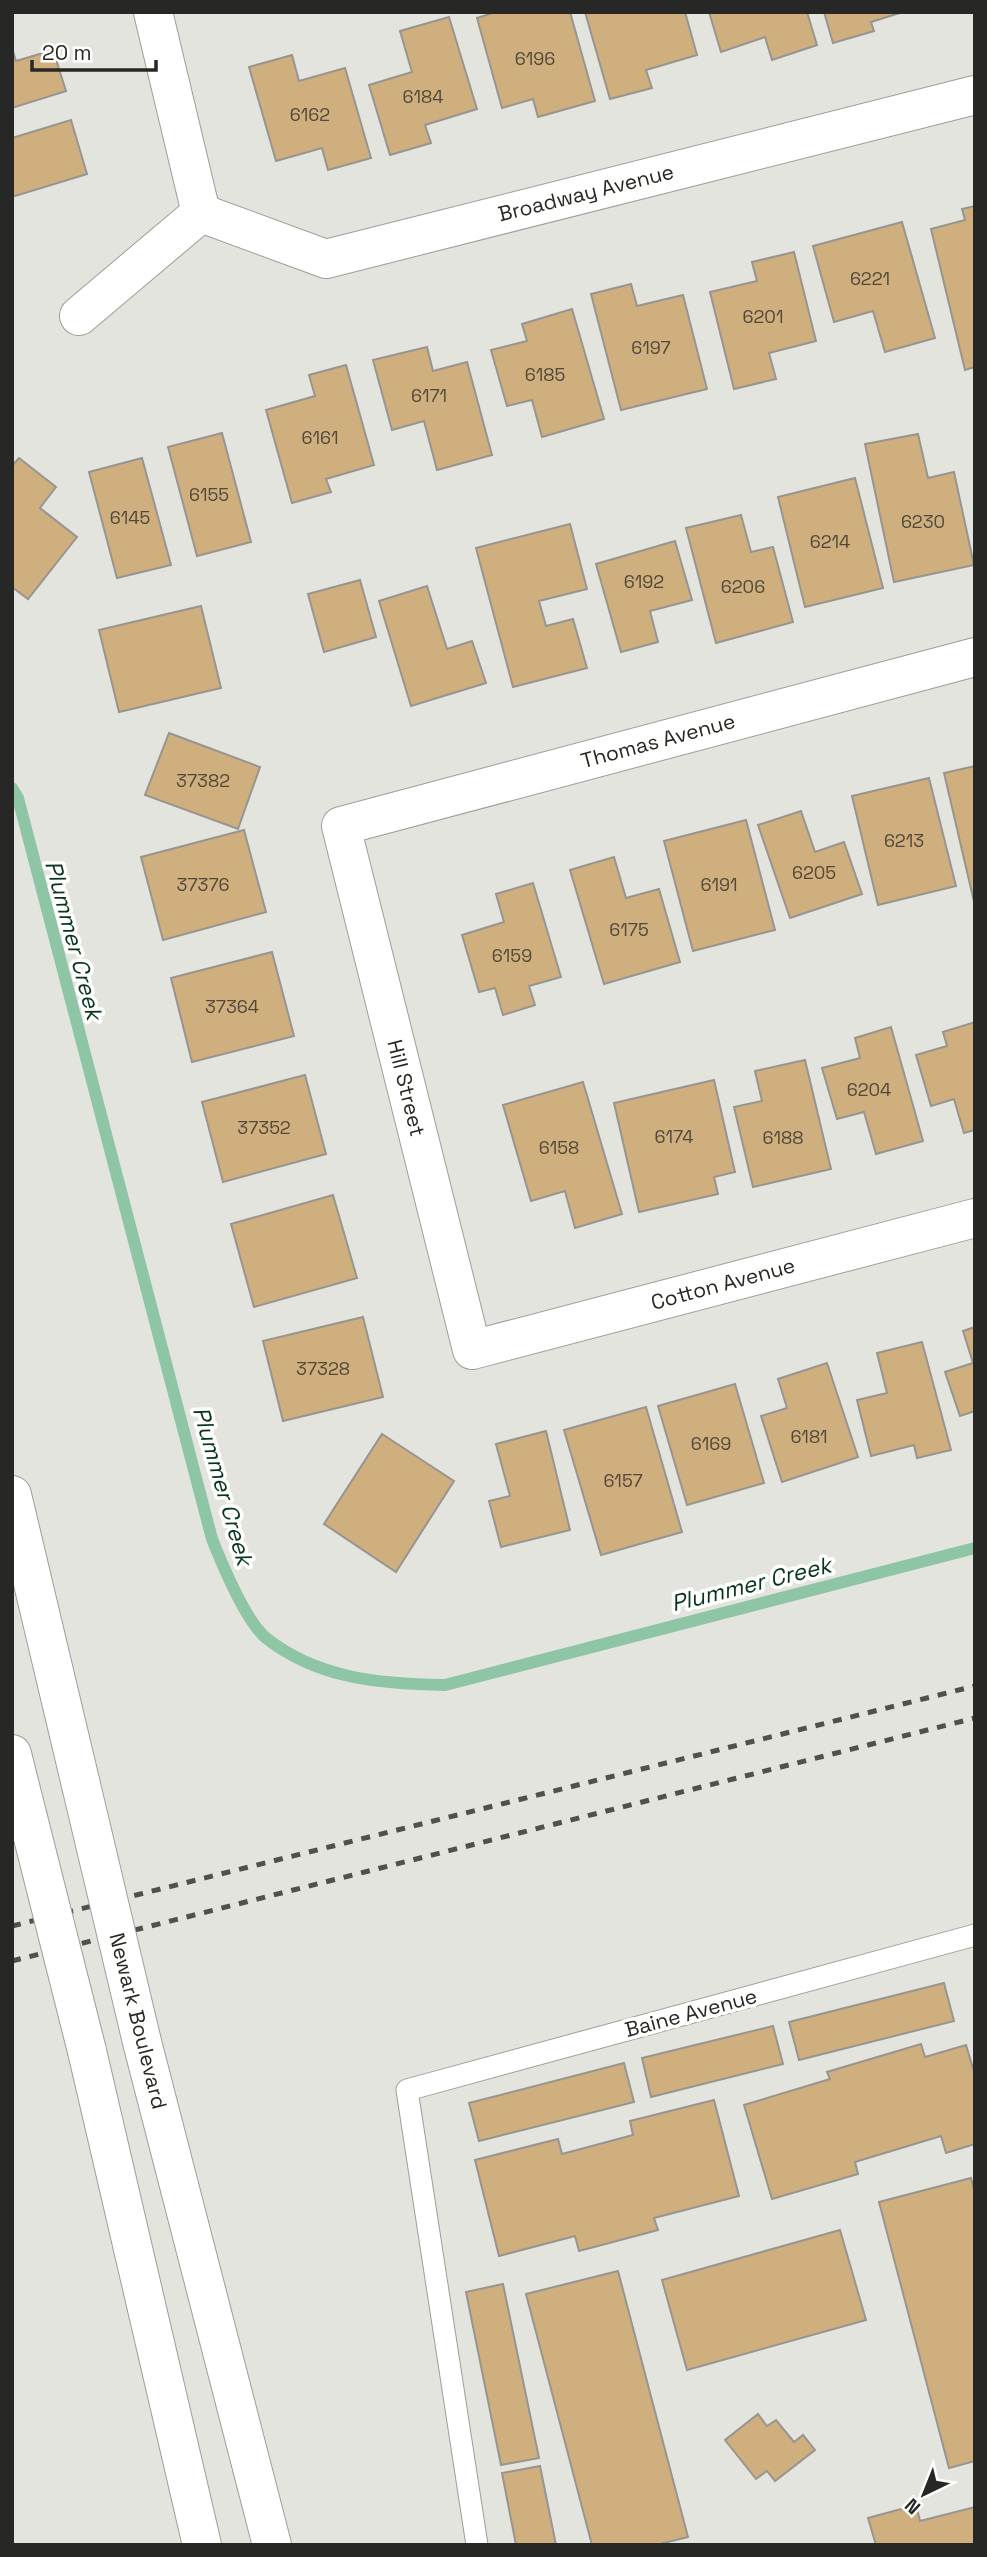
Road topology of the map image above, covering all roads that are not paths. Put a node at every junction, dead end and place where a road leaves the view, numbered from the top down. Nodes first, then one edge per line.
1 (153, 12) edge
2 (975, 94) edge
3 (201, 213) junction
4 (79, 316) dead end
5 (975, 657) edge
6 (341, 826) joint
7 (975, 1218) edge
8 (472, 1350) joint
9 (12, 1495) edge
10 (12, 1754) edge
11 (975, 1935) edge
12 (202, 2545) edge
13 (272, 2545) edge
14 (477, 2545) edge

1 - 3 street
2 - 3 street, Broadway Avenue
3 - 4 street
5 - 6 street, Thomas Avenue
6 - 8 street, Hill Street
7 - 8 street, Cotton Avenue
9 - 13 street, Newark Boulevard, bridge
10 - 12 street, bridge
11 - 14 lane, Baine Avenue

